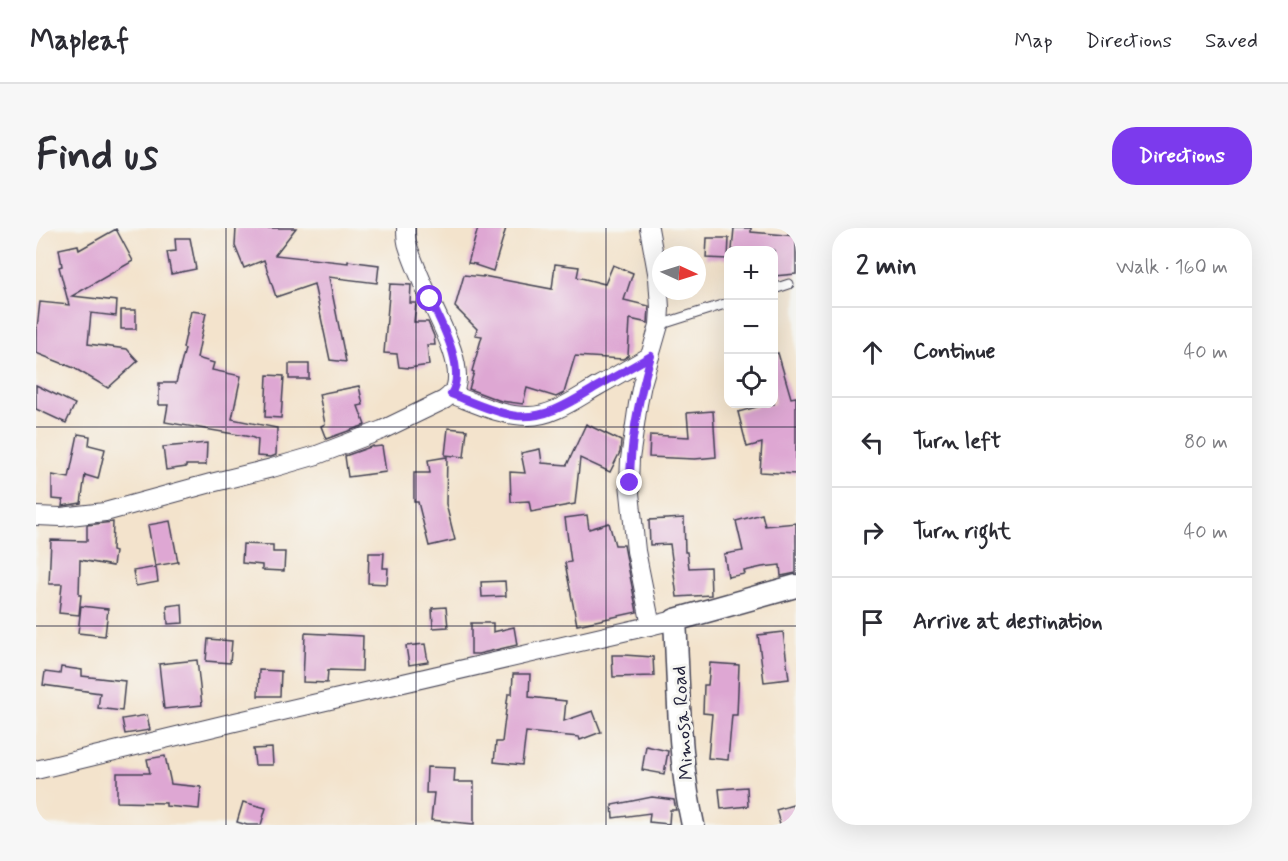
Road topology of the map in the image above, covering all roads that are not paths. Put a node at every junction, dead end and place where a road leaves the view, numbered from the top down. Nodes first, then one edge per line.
1 (406, 228) edge
2 (650, 228) edge
3 (789, 284) dead end
4 (778, 288) edge
5 (724, 305) edge
6 (659, 325) junction
7 (651, 356) junction
8 (451, 394) junction
9 (36, 516) edge
10 (796, 586) edge
11 (675, 620) junction
12 (651, 626) junction
13 (36, 770) edge
14 (693, 825) edge

1 - 8 street
2 - 6 street
3 - 4 lane
5 - 6 lane
6 - 7 street
7 - 8 street
7 - 12 street
8 - 9 street
10 - 11 street
11 - 12 street
11 - 14 street, Mimosa Road
12 - 13 street

